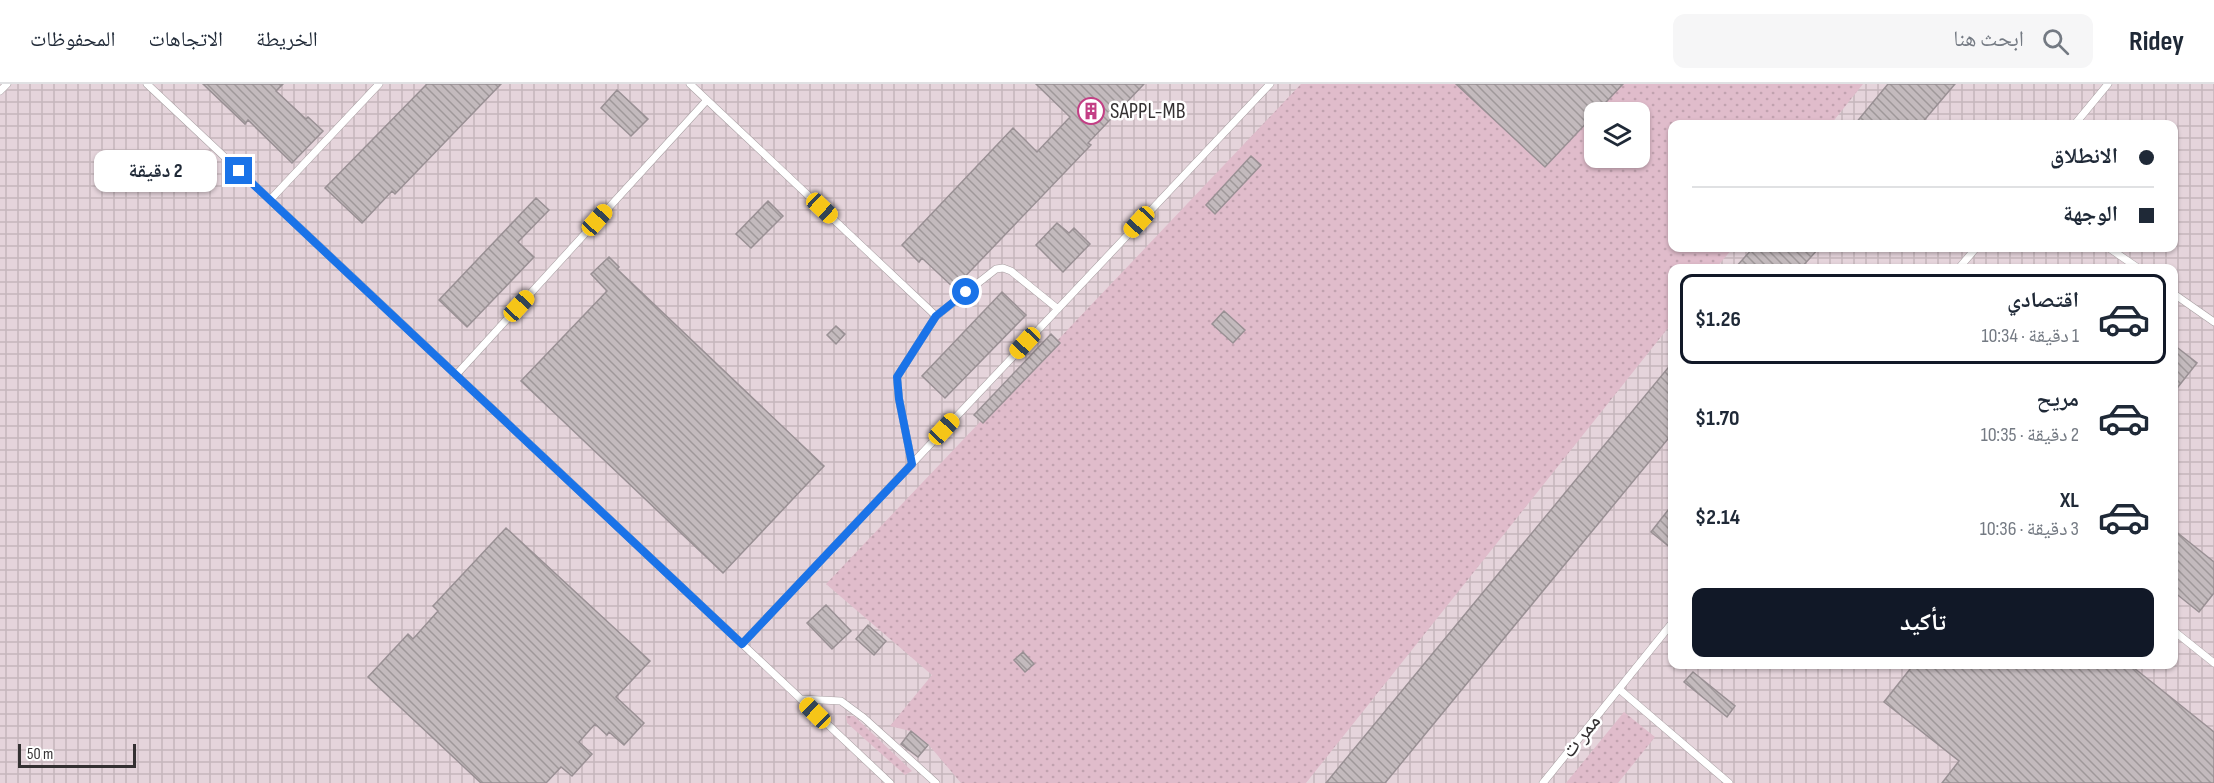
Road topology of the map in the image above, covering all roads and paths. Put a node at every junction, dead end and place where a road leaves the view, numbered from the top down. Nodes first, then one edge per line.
1 (7, 84) edge
2 (147, 84) edge
3 (379, 84) edge
4 (690, 84) edge
5 (1270, 84) edge
6 (2108, 84) edge
7 (0, 91) edge
8 (707, 100) junction
9 (2079, 120) edge
10 (270, 200) junction
11 (1973, 252) edge
12 (2115, 252) edge
13 (1962, 264) edge
14 (2132, 264) edge
15 (2178, 297) edge
16 (1058, 309) junction
17 (936, 316) junction
18 (2214, 322) edge
19 (456, 375) junction
20 (912, 464) junction
21 (1668, 627) edge
22 (2178, 634) edge
23 (742, 644) junction
24 (2214, 663) edge
25 (1619, 689) junction
26 (801, 699) junction
27 (890, 783) edge
28 (936, 783) edge
29 (1543, 783) edge
30 (1729, 783) edge

1 - 7 lane
2 - 10 lane
3 - 10 lane
4 - 8 lane
5 - 16 lane
6 - 9 lane
8 - 17 lane
8 - 19 lane
10 - 19 lane
11 - 13 lane
12 - 14 lane
15 - 18 lane
16 - 17 lane
16 - 20 lane
17 - 20 lane
19 - 23 lane
20 - 23 lane
21 - 25 lane, ممر ت
22 - 24 lane
23 - 26 lane
25 - 29 lane, ممر ت
25 - 30 lane
26 - 27 lane
26 - 28 lane

